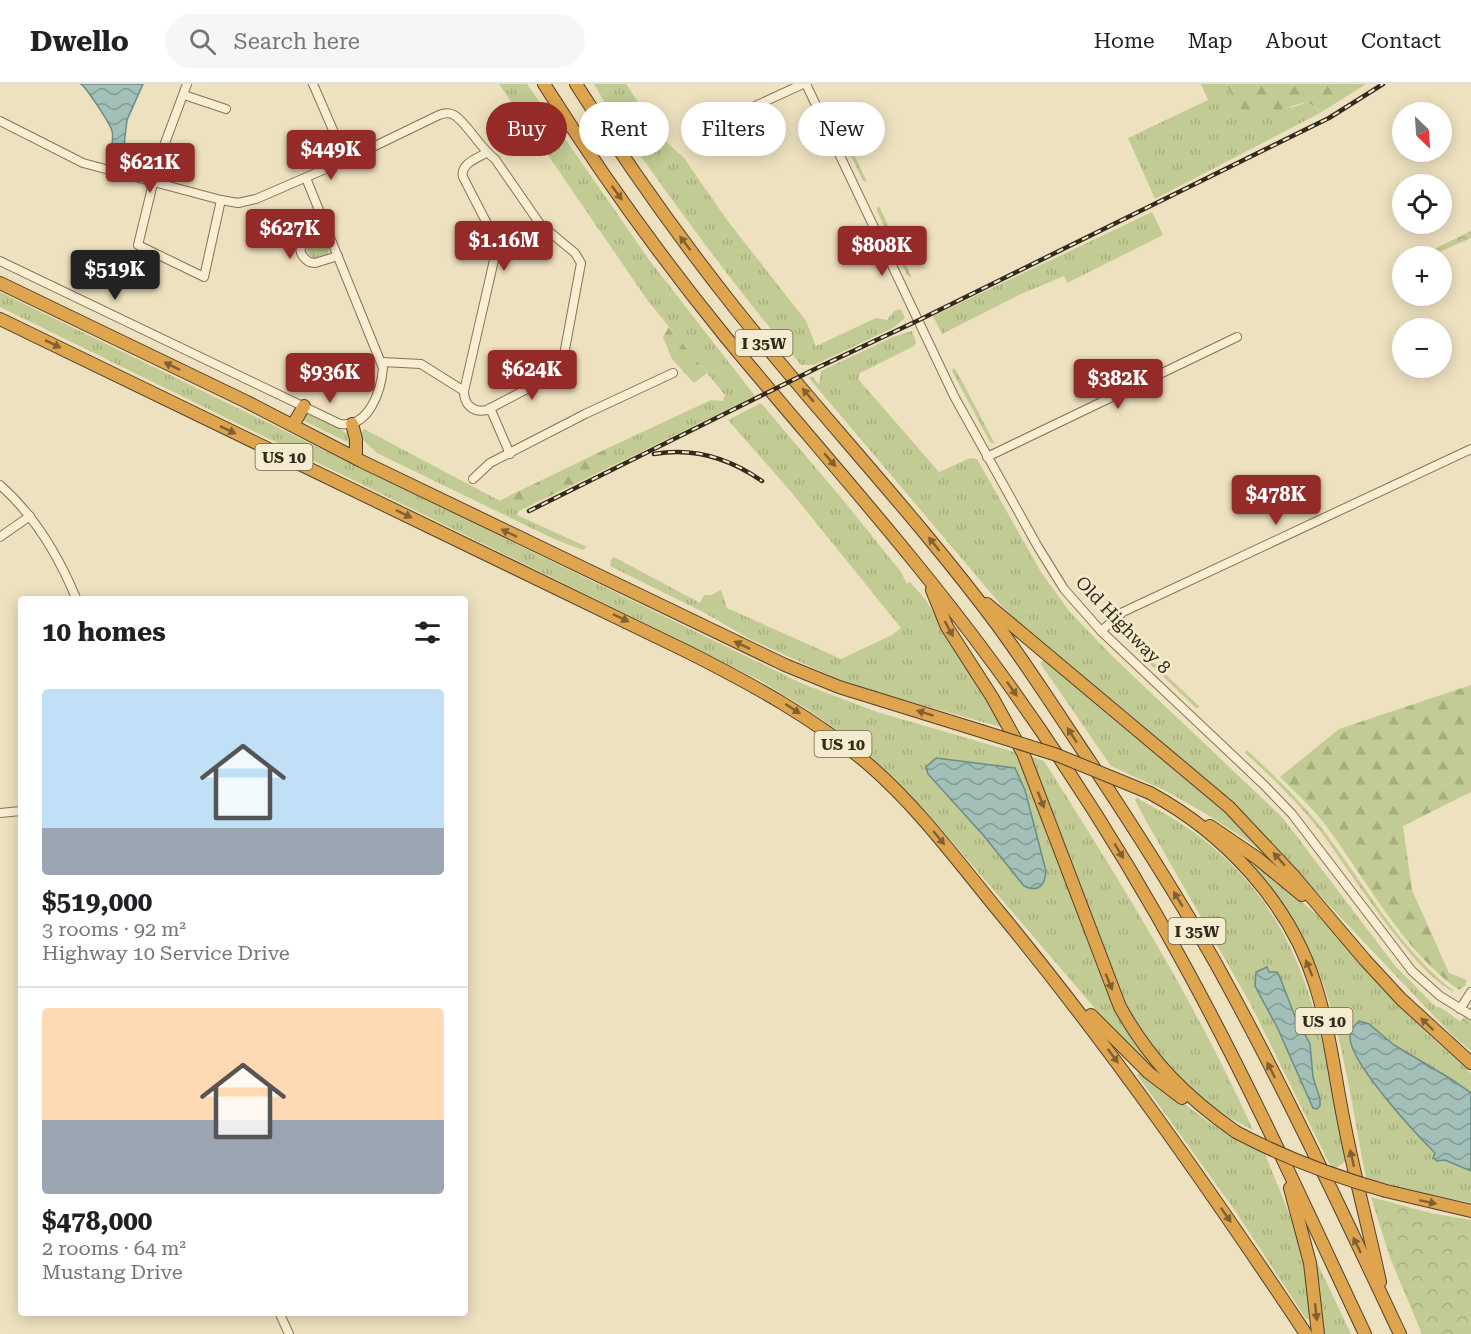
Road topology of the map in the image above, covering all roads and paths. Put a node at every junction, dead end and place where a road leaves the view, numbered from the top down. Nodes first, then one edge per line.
1 (187, 84) edge
2 (312, 84) edge
3 (533, 84) edge
4 (544, 84) edge
5 (576, 84) edge
6 (804, 84) edge
7 (184, 94) junction
8 (764, 102) edge
9 (226, 109) dead end
10 (0, 121) edge
11 (486, 153) joint
12 (490, 156) edge
13 (592, 157) junction
14 (346, 160) junction
15 (306, 178) junction
16 (153, 182) junction
17 (221, 200) junction
18 (327, 229) junction
19 (338, 256) junction
20 (0, 261) edge
21 (3, 284) edge
22 (0, 319) edge
23 (1237, 337) dead end
24 (382, 362) junction
25 (673, 373) dead end
26 (464, 391) junction
27 (304, 406) junction
28 (490, 408) junction
29 (352, 424) junction
30 (293, 425) junction
31 (1471, 449) edge
32 (510, 454) junction
33 (987, 457) junction
34 (359, 459) junction
35 (473, 480) dead end
36 (0, 485) edge
37 (30, 516) junction
38 (0, 537) edge
39 (926, 575) junction
40 (970, 590) junction
41 (75, 596) edge
42 (1101, 631) junction
43 (1162, 800) junction
44 (18, 811) edge
45 (0, 813) edge
46 (1358, 951) junction
47 (1052, 976) junction
48 (1471, 992) edge
49 (1460, 1009) junction
50 (1471, 1015) edge
51 (1471, 1063) edge
52 (1236, 1132) junction
53 (1279, 1153) junction
54 (1471, 1211) edge
55 (1383, 1298) junction
56 (281, 1316) edge
57 (290, 1334) edge
58 (1306, 1334) edge
59 (1318, 1334) edge
60 (1365, 1334) edge
61 (1400, 1334) edge

1 - 7 street
2 - 14 street
3 - 13 highway
4 - 13 highway, I 35W
40 -> 5 highway, I 35W
6 - 8 street
6 - 33 street, Old Highway 8
7 - 9 street
7 - 16 street
10 - 16 street
11 - 14 street
11 - 26 street
12 - 28 street
13 -> 39 highway, I 35W
14 - 15 street
15 - 17 street
15 - 18 street
16 - 17 street
16 - 17 street
18 - 19 street
18 - 19 street
19 - 24 street
20 - 27 street
30 -> 21 highway, US 10
22 -> 47 highway, US 10
23 - 33 street
24 - 26 street
24 - 29 street
25 - 32 street
26 - 28 street
27 - 29 street
27 - 30 highway
28 - 32 street
29 - 34 highway
30 - 34 highway, US 10
31 - 42 street
32 - 35 street
33 - 42 street, Old Highway 8
43 -> 34 highway, US 10, bridge
36 - 37 street
37 - 38 street
37 - 41 street
39 -> 52 highway
39 -> 53 highway, I 35W
46 -> 40 highway
55 -> 40 highway, I 35W
42 - 49 street, Old Highway 8
43 - 46 highway
55 -> 43 highway, US 10
44 - 45 street
51 -> 46 highway
47 - 52 highway
47 -> 58 highway, US 10
48 - 49 street
49 - 50 street, Old Highway 8
52 -> 54 highway, bridge
53 -> 59 highway
53 - 60 highway, I 35W
55 - 61 highway, I 35W
56 - 57 street

